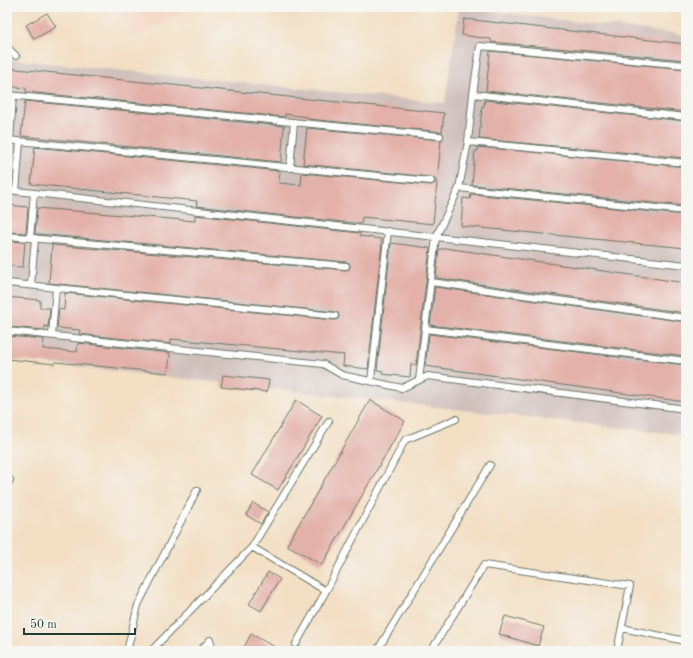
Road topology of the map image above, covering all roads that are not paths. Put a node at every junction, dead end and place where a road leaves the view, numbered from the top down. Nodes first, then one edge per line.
1 (7, 47) edge
2 (16, 56) dead end
3 (686, 65) edge
4 (473, 94) junction
5 (10, 95) edge
6 (686, 117) edge
7 (294, 122) junction
8 (440, 136) dead end
9 (9, 140) edge
10 (20, 142) junction
11 (468, 142) junction
12 (686, 163) edge
13 (290, 168) junction
14 (431, 181) dead end
15 (459, 188) junction
16 (7, 190) edge
17 (16, 192) junction
18 (34, 194) junction
19 (686, 211) edge
20 (388, 231) junction
21 (7, 236) edge
22 (436, 236) junction
23 (33, 238) junction
24 (686, 265) edge
25 (346, 266) dead end
26 (431, 282) junction
27 (7, 283) edge
28 (31, 285) junction
29 (56, 288) junction
30 (336, 316) dead end
31 (686, 318) edge
32 (425, 329) junction
33 (7, 331) edge
34 (52, 335) junction
35 (686, 361) edge
36 (419, 380) junction
37 (371, 381) junction
38 (686, 409) edge
39 (456, 419) dead end
40 (329, 421) dead end
41 (490, 466) dead end
42 (197, 490) dead end
43 (252, 548) junction
44 (326, 591) junction
45 (622, 628) junction
46 (686, 641) edge
47 (296, 644) dead end
48 (126, 651) edge
49 (151, 651) edge
50 (200, 651) edge
51 (213, 651) edge
52 (377, 651) edge
53 (431, 651) edge
54 (617, 651) edge

1 - 2 lane
3 - 4 lane
4 - 6 lane
4 - 11 lane
5 - 7 lane
5 - 9 lane
7 - 8 lane
7 - 13 lane
9 - 10 lane
10 - 13 lane
10 - 17 lane
11 - 12 lane
11 - 15 lane
13 - 14 lane
15 - 19 lane
15 - 22 lane
16 - 17 lane
17 - 18 lane
18 - 20 lane
18 - 23 lane
20 - 22 lane
20 - 37 lane
21 - 23 lane
22 - 24 lane
22 - 26 lane
23 - 25 lane
23 - 28 lane
26 - 31 lane
26 - 32 lane
27 - 28 lane
28 - 29 lane
29 - 30 lane
29 - 34 lane
32 - 35 lane
32 - 36 lane
33 - 34 lane
34 - 37 lane
36 - 37 lane
36 - 38 lane
39 - 44 lane
40 - 43 lane
41 - 52 lane
42 - 48 lane
43 - 44 lane
43 - 49 lane
44 - 47 lane
45 - 46 lane
45 - 53 lane
45 - 54 lane
50 - 51 lane

